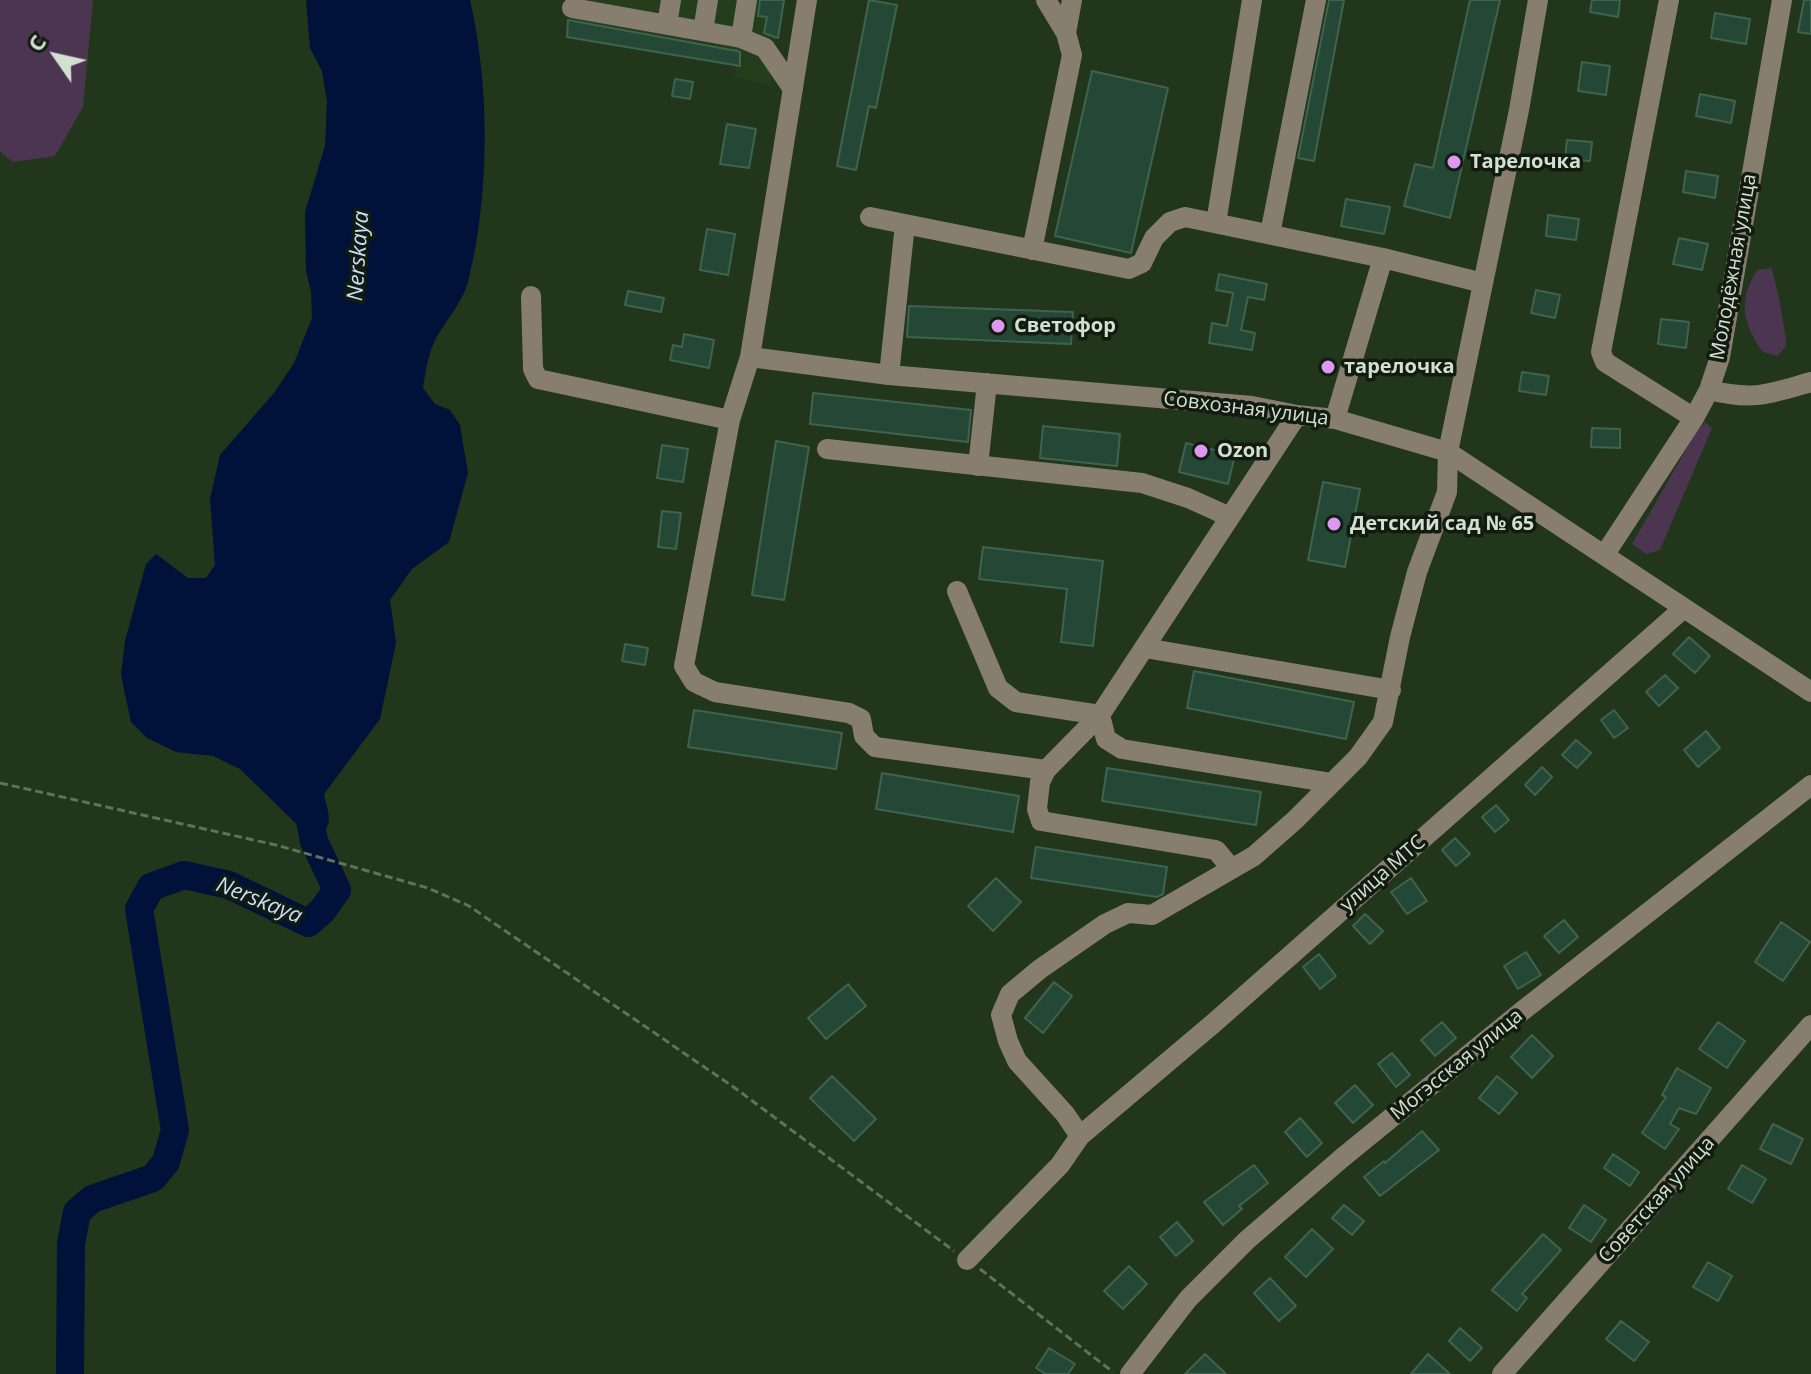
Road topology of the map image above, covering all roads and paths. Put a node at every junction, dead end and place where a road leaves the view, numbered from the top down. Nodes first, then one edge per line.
1 (671, 0) edge
2 (708, 0) edge
3 (747, 0) edge
4 (807, 0) edge
5 (1046, 0) edge
6 (1072, 0) edge
7 (1252, 0) edge
8 (1316, 0) edge
9 (1538, 0) edge
10 (1669, 0) edge
11 (1782, 0) edge
12 (572, 8) dead end
13 (628, 9) edge
14 (667, 25) junction
15 (703, 31) junction
16 (1066, 33) junction
17 (741, 38) junction
18 (793, 89) junction
19 (870, 217) dead end
20 (1216, 223) junction
21 (905, 224) junction
22 (1270, 234) junction
23 (1032, 250) junction
24 (1383, 258) junction
25 (1483, 283) junction
26 (531, 296) dead end
27 (750, 357) junction
28 (889, 375) junction
29 (1811, 382) edge
30 (987, 383) junction
31 (1709, 390) junction
32 (1297, 415) junction
33 (1694, 418) junction
34 (1335, 419) junction
35 (730, 420) junction
36 (827, 449) dead end
37 (1448, 452) junction
38 (978, 466) junction
39 (1230, 517) junction
40 (1605, 554) junction
41 (957, 591) dead end
42 (1684, 608) junction
43 (1145, 648) junction
44 (1391, 690) junction
45 (1811, 692) edge
46 (1100, 715) junction
47 (1046, 770) junction
48 (0, 783) edge
49 (1332, 783) junction
50 (1811, 785) edge
51 (1232, 869) junction
52 (1811, 1025) edge
53 (1080, 1136) junction
54 (967, 1260) junction
55 (1505, 1373) edge
56 (1116, 1374) edge
57 (1130, 1374) edge

1 - 14 street
2 - 15 street
3 - 17 street
4 - 18 street
5 - 16 street
6 - 16 street
7 - 20 street
8 - 22 street
9 - 25 street
10 - 33 street
11 - 31 street, Молодёжная улица
12 - 13 street
13 - 14 street
14 - 15 street
15 - 17 street
16 - 23 street
17 - 18 street
18 - 27 street
19 - 21 street
20 - 22 street
20 - 23 street
21 - 23 street
21 - 28 street
22 - 24 street
24 - 25 street
24 - 34 street
25 - 37 street
26 - 35 street
27 - 28 street, Совхозная улица
27 - 35 street
28 - 30 street, Совхозная улица
29 - 31 street
30 - 32 street, Совхозная улица
30 - 38 street
31 - 33 street, Молодёжная улица
32 - 34 street, Совхозная улица
32 - 39 street
33 - 40 street, Молодёжная улица
34 - 37 street, Совхозная улица
35 - 47 street
36 - 38 street
37 - 40 street, Совхозная улица
37 - 44 street
38 - 39 street
39 - 43 street
40 - 42 street, Совхозная улица
41 - 46 street
42 - 45 street, Совхозная улица
42 - 53 street, улица МТС
43 - 44 street
43 - 46 street
44 - 49 street
46 - 47 street
46 - 49 street
47 - 51 street
48 - 54 path
49 - 51 street
50 - 57 street, Могэсская улица
51 - 53 street
52 - 55 street, Советская улица
53 - 54 street, улица МТС
54 - 56 path

